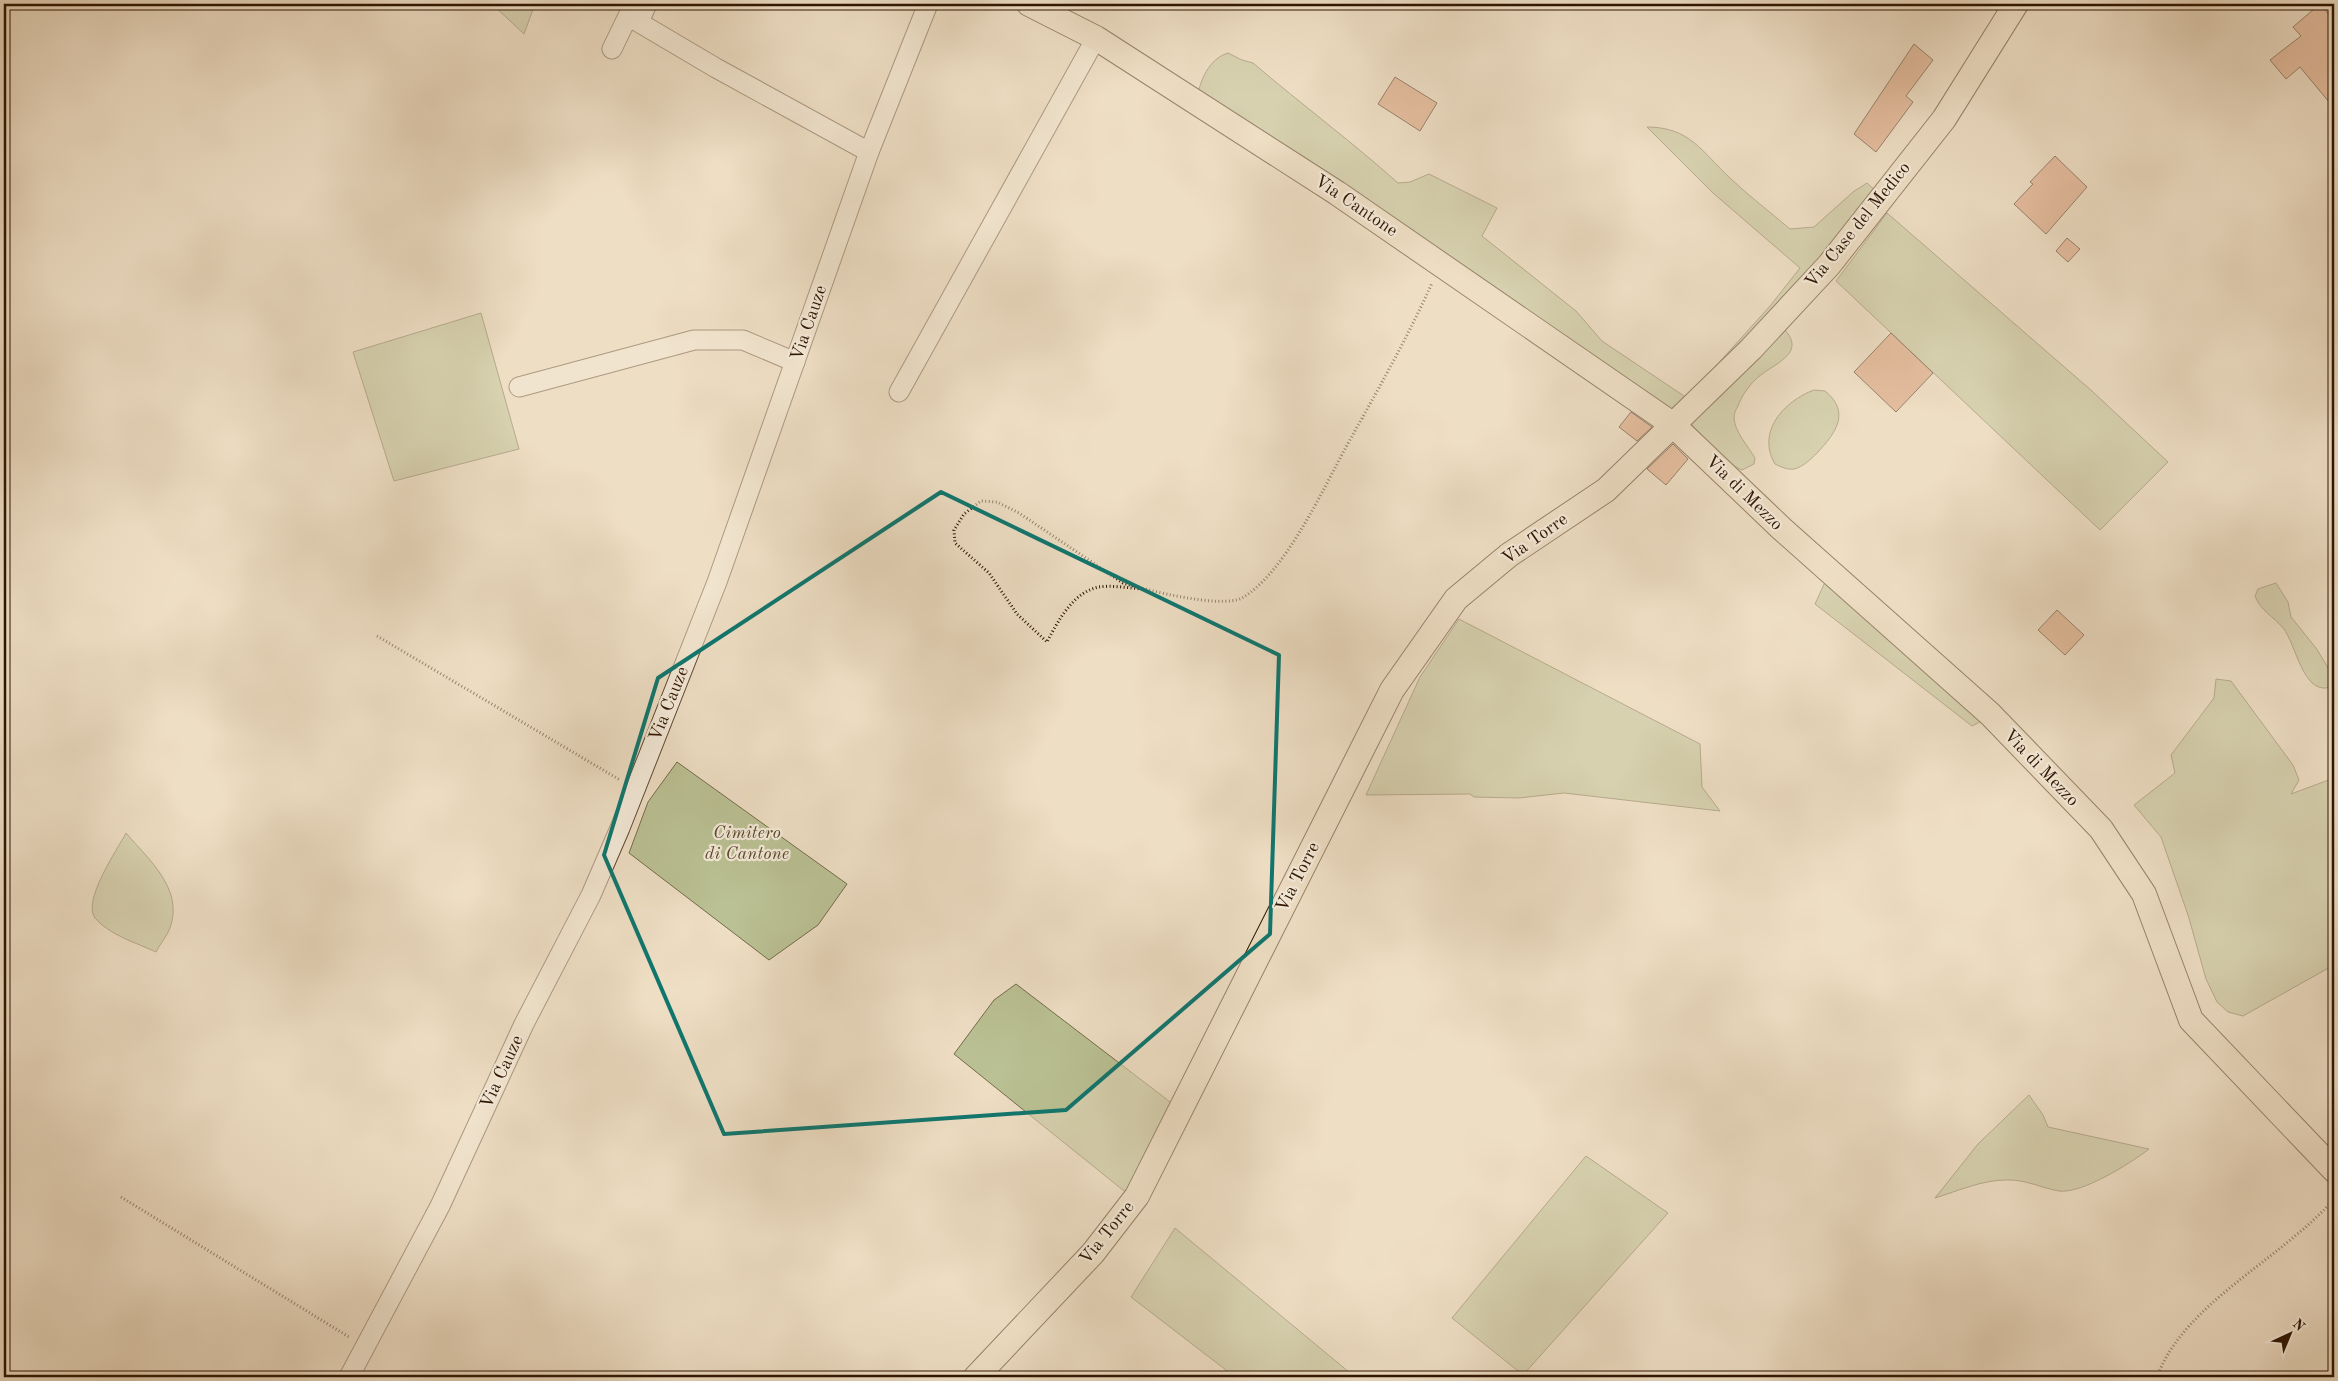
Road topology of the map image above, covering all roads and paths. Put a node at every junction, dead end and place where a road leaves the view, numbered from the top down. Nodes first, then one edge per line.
1 (647, 4) edge
2 (928, 4) edge
3 (1029, 4) edge
4 (2016, 4) edge
5 (639, 22) junction
6 (1096, 38) junction
7 (612, 49) dead end
8 (869, 152) junction
9 (1441, 264) junction
10 (795, 362) junction
11 (519, 387) dead end
12 (899, 392) dead end
13 (1672, 424) junction
14 (1142, 589) junction
15 (377, 636) dead end
16 (635, 789) junction
17 (2334, 1170) edge
18 (120, 1197) dead end
19 (2334, 1199) edge
20 (365, 1347) junction
21 (349, 1377) edge
22 (976, 1377) edge
23 (2157, 1377) edge

1 - 5 street
2 - 8 street, Via Cauze
3 - 6 main road, Via Cantone
4 - 13 main road, Via Case del Medico
5 - 7 street
5 - 8 street
6 - 9 main road, Via Cantone
6 - 12 street
8 - 10 street, Via Cauze
9 - 13 main road, Via Cantone
9 - 14 path
10 - 11 street
10 - 16 street, Via Cauze
13 - 17 main road, Via di Mezzo
13 - 22 main road, Via Torre
14 - 14 path
15 - 16 path
16 - 20 street, Via Cauze
18 - 20 path
19 - 23 path
20 - 21 street, Via Cauze

